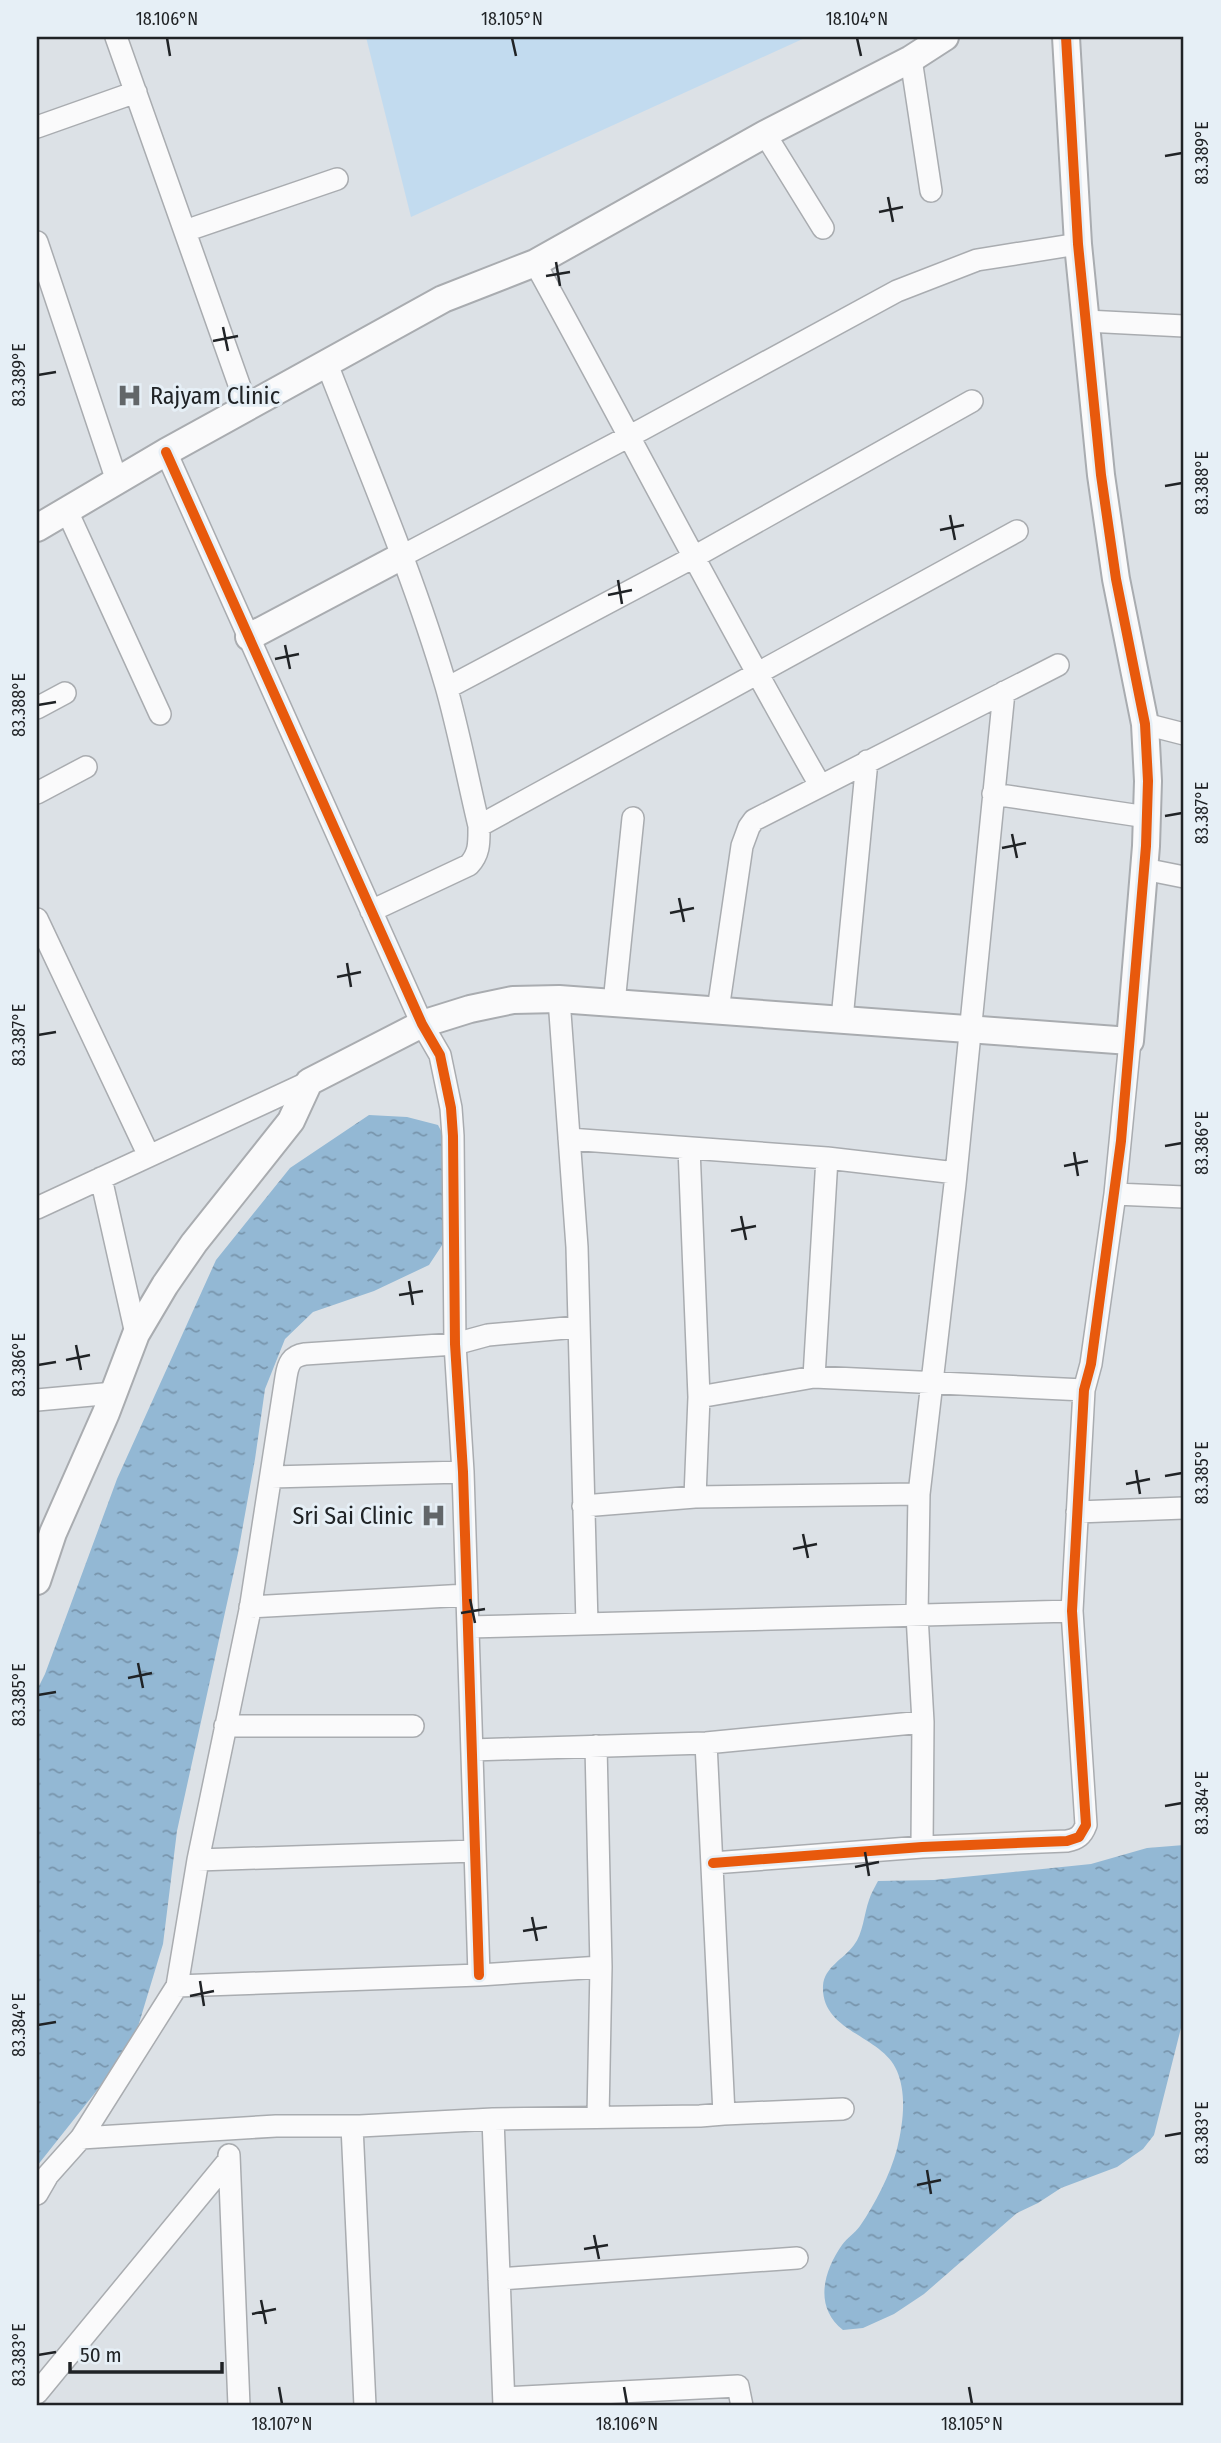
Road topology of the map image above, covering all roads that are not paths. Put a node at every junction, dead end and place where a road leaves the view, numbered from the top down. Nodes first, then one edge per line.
1 (116, 37) edge
2 (945, 37) edge
3 (1066, 37) edge
4 (911, 59) junction
5 (136, 92) junction
6 (37, 127) edge
7 (765, 134) junction
8 (337, 179) dead end
9 (931, 191) dead end
10 (823, 228) dead end
11 (185, 231) junction
12 (37, 242) edge
13 (1078, 244) junction
14 (535, 263) junction
15 (1086, 321) junction
16 (1184, 326) edge
17 (327, 364) junction
18 (972, 401) dead end
19 (247, 407) junction
20 (630, 436) junction
21 (166, 452) junction
22 (117, 481) junction
23 (67, 511) junction
24 (37, 528) edge
25 (1017, 531) dead end
26 (402, 556) junction
27 (694, 557) junction
28 (249, 636) junction
29 (1058, 665) dead end
30 (756, 674) junction
31 (447, 688) junction
32 (1004, 692) junction
33 (65, 693) dead end
34 (37, 708) edge
35 (160, 714) dead end
36 (1145, 724) junction
37 (1184, 734) edge
38 (867, 761) junction
39 (86, 767) dead end
40 (820, 785) junction
41 (37, 793) edge
42 (993, 794) junction
43 (1147, 817) junction
44 (633, 818) dead end
45 (479, 827) junction
46 (1144, 869) junction
47 (1184, 877) edge
48 (371, 911) junction
49 (37, 919) edge
50 (559, 999) junction
51 (614, 1003) junction
52 (718, 1010) junction
53 (842, 1019) junction
54 (422, 1024) junction
55 (970, 1028) junction
56 (1130, 1041) junction
57 (309, 1082) junction
58 (569, 1139) junction
59 (689, 1148) junction
60 (149, 1156) junction
61 (827, 1158) junction
62 (956, 1173) junction
63 (102, 1178) junction
64 (1115, 1194) junction
65 (1184, 1197) edge
66 (37, 1208) edge
67 (578, 1328) junction
68 (136, 1334) junction
69 (456, 1344) junction
70 (814, 1377) junction
71 (931, 1384) junction
72 (1084, 1390) junction
73 (114, 1393) junction
74 (699, 1397) junction
75 (37, 1400) edge
76 (463, 1472) junction
77 (271, 1477) junction
78 (919, 1494) junction
79 (695, 1497) junction
80 (583, 1506) junction
81 (1184, 1508) edge
82 (1077, 1512) junction
83 (45, 1533) edge
84 (37, 1581) edge
85 (467, 1595) junction
86 (250, 1606) junction
87 (1072, 1611) junction
88 (917, 1615) junction
89 (587, 1624) junction
90 (468, 1627) junction
91 (923, 1722) junction
92 (225, 1726) junction
93 (413, 1726) dead end
94 (706, 1743) junction
95 (596, 1746) junction
96 (472, 1750) junction
97 (922, 1847) junction
98 (475, 1851) junction
99 (198, 1860) junction
100 (713, 1863) junction
101 (601, 1967) junction
102 (479, 1975) junction
103 (177, 1986) junction
104 (843, 2109) dead end
105 (724, 2113) junction
106 (598, 2117) junction
107 (493, 2119) junction
108 (352, 2126) junction
109 (230, 2128) junction
110 (81, 2138) junction
111 (229, 2160) junction
112 (37, 2194) edge
113 (797, 2258) dead end
114 (499, 2279) junction
115 (37, 2393) edge
116 (504, 2402) edge
117 (239, 2406) edge
118 (365, 2406) edge
119 (742, 2406) edge

1 - 5 street
2 - 4 street
3 - 13 street
4 - 7 street
4 - 9 street
5 - 6 street
5 - 11 street
7 - 10 street
7 - 14 street
8 - 11 street
11 - 19 street
12 - 22 street
13 - 15 street
13 - 20 street
14 - 17 street
14 - 20 street
15 - 16 street
15 - 36 street
17 - 19 street
17 - 26 street
18 - 27 street
19 - 21 street
20 - 26 street
20 - 27 street
21 - 22 street
21 - 28 street
22 - 23 street
23 - 24 street
23 - 35 street
25 - 30 street
26 - 28 street
26 - 31 street
27 - 30 street
27 - 31 street
28 - 48 street
29 - 32 street
30 - 40 street
30 - 45 street
31 - 45 street
32 - 38 street
32 - 42 street
33 - 34 street
36 - 37 street
36 - 43 street
38 - 40 street
38 - 53 street
39 - 41 street
40 - 52 street
42 - 43 street
42 - 55 street
43 - 46 street
44 - 51 street
45 - 48 street
46 - 47 street
46 - 56 street
48 - 54 street
49 - 60 street
50 - 51 street
50 - 54 street
50 - 58 street
51 - 52 street
52 - 53 street
53 - 55 street
54 - 57 street
54 - 69 street
55 - 56 street
55 - 62 street
56 - 64 street
57 - 60 street
57 - 68 street
58 - 59 street
58 - 67 street
59 - 61 street
59 - 74 street
60 - 63 street
61 - 62 street
61 - 70 street
62 - 71 street
63 - 66 street
63 - 68 street
64 - 65 street
64 - 72 street
67 - 69 street
67 - 80 street
68 - 73 street
69 - 76 street
69 - 77 street
70 - 71 street
70 - 74 street
71 - 72 street
71 - 78 street
72 - 82 street
73 - 75 street
73 - 83 street
74 - 79 street
76 - 77 street
76 - 85 street
77 - 86 street
78 - 79 street
78 - 88 street
79 - 80 street
80 - 89 street
81 - 82 street
82 - 87 street
83 - 84 street
85 - 86 street
85 - 90 street
86 - 92 street
87 - 88 street
87 - 97 street
88 - 89 street
88 - 91 street
89 - 90 street
90 - 96 street
91 - 94 street
91 - 97 street
92 - 93 street
92 - 99 street
94 - 95 street
94 - 100 street
95 - 96 street
95 - 101 street
96 - 98 street
97 - 100 street
98 - 99 street
98 - 102 street
99 - 103 street
100 - 105 street
101 - 102 street
101 - 106 street
102 - 103 street
103 - 110 street
104 - 105 street
105 - 106 street
106 - 107 street
107 - 108 street
107 - 114 street
108 - 109 street
108 - 118 street
109 - 110 street
109 - 111 street
110 - 112 street
111 - 115 street
111 - 117 street
113 - 114 street
114 - 116 street
116 - 119 street

